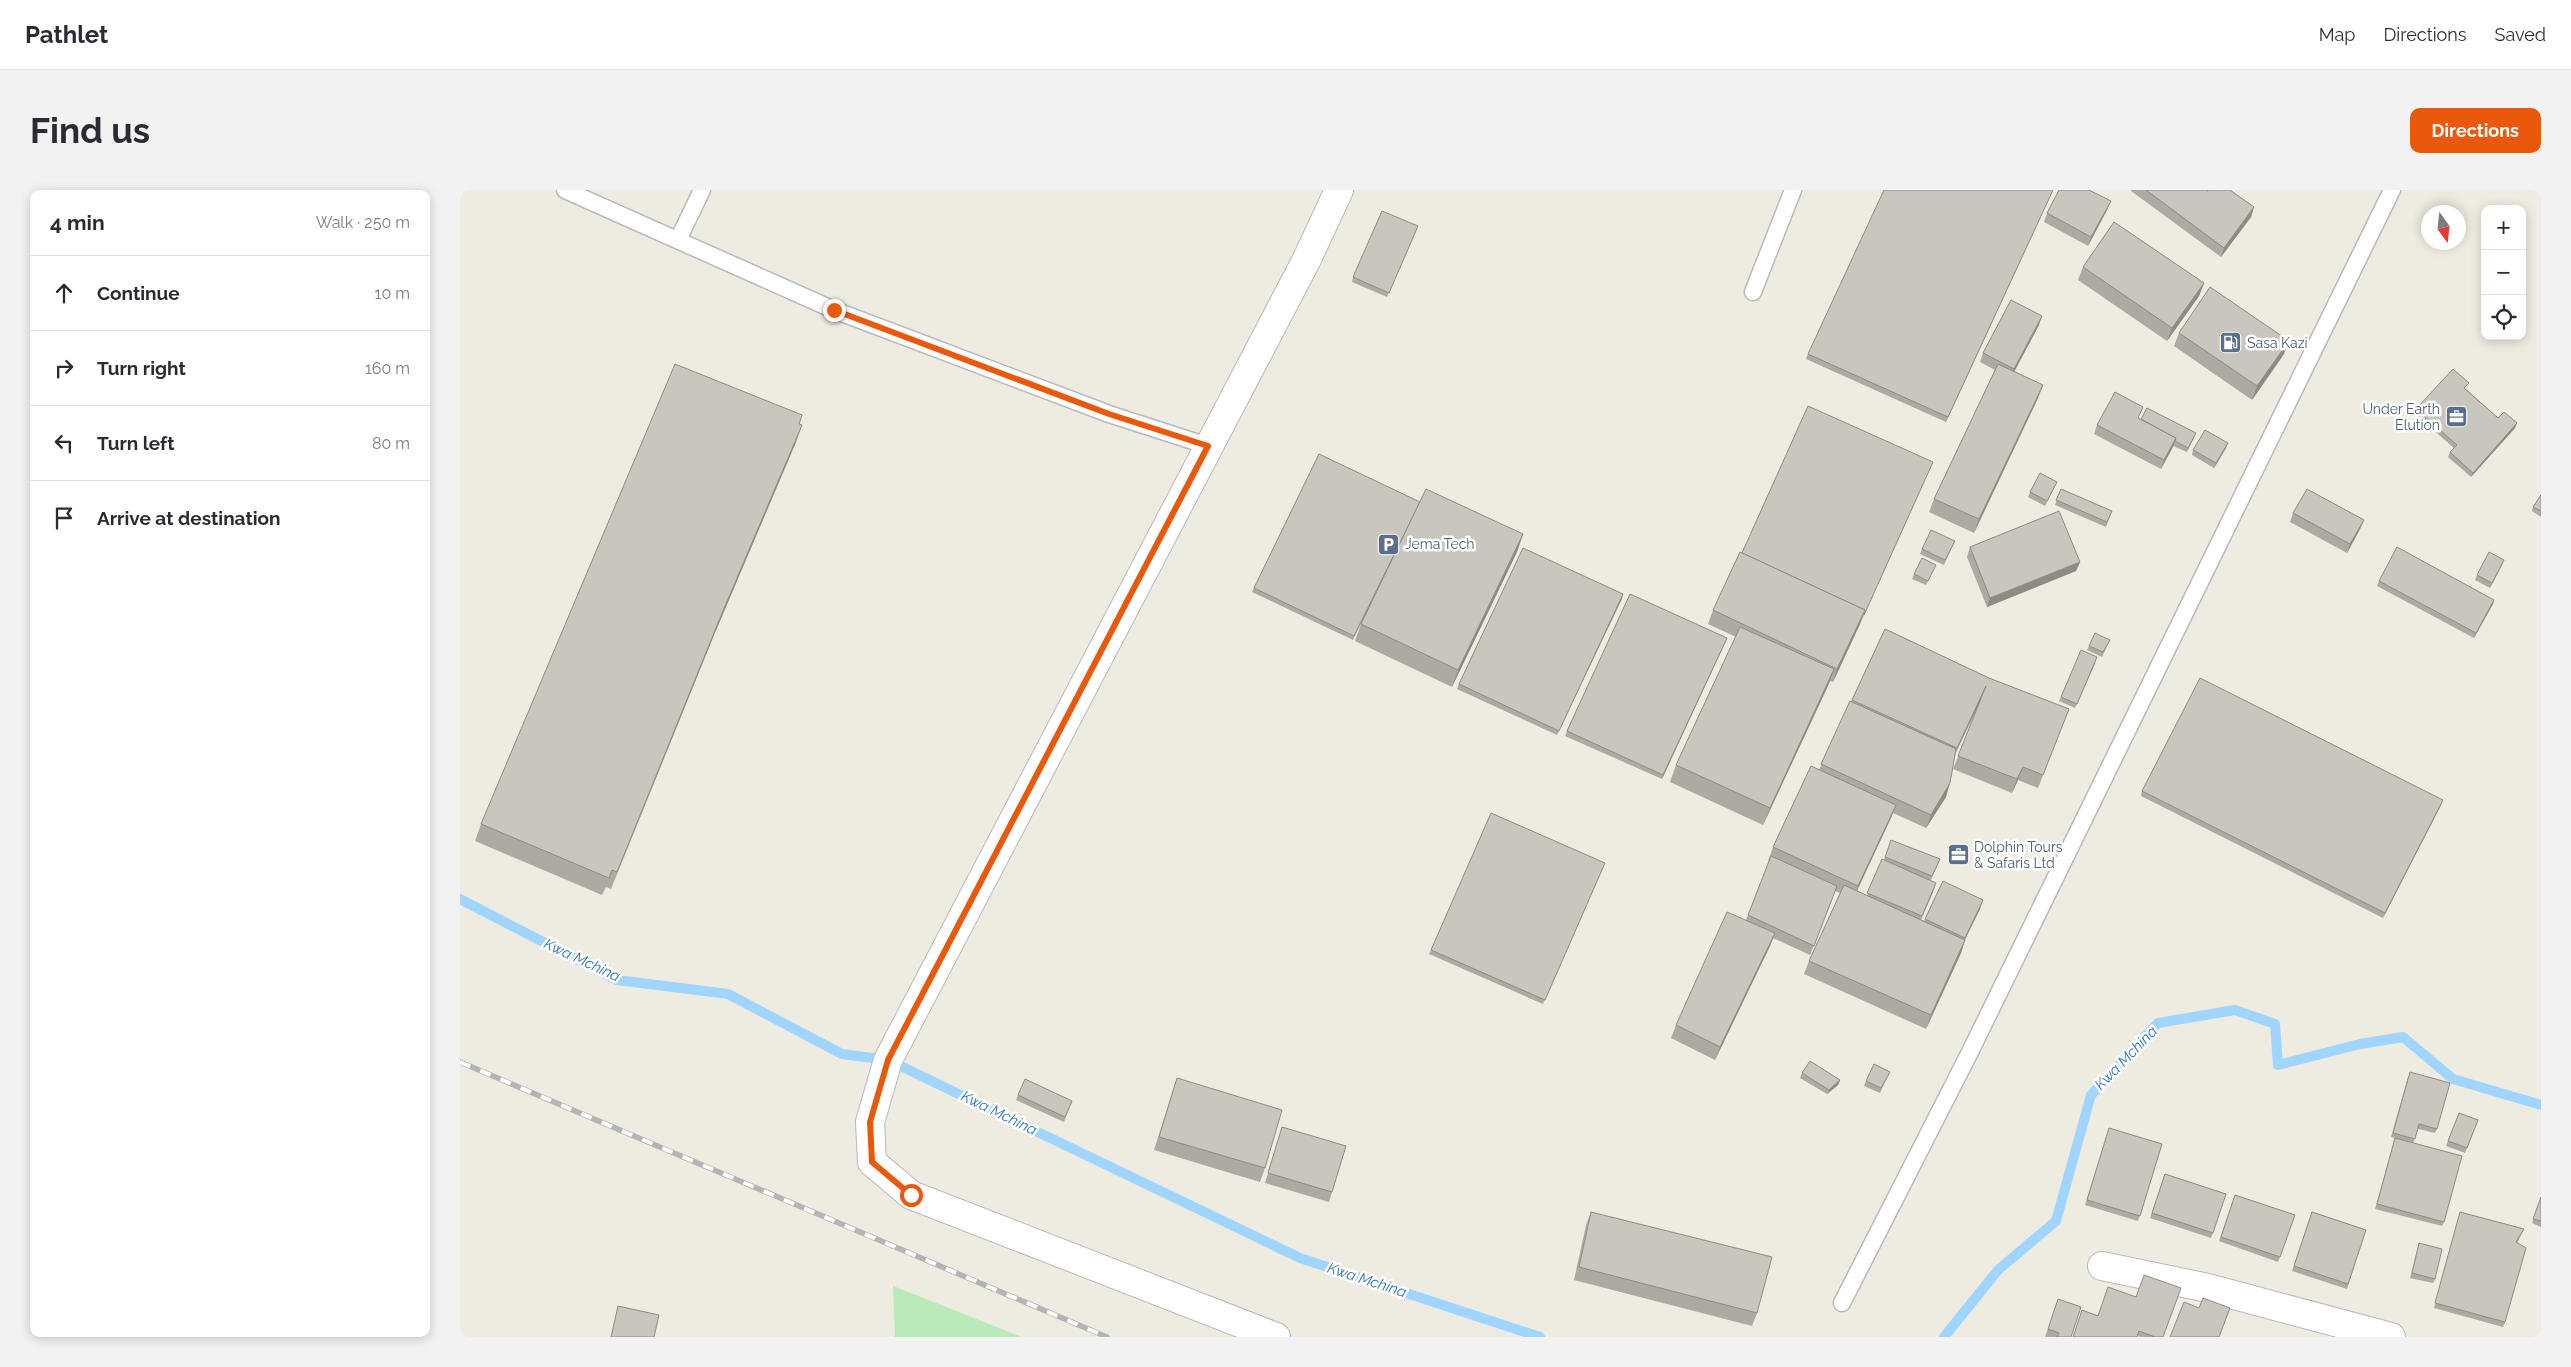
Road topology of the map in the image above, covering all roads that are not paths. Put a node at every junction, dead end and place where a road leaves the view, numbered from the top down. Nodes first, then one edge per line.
1 (565, 190) edge
2 (702, 190) edge
3 (1339, 190) edge
4 (1793, 190) edge
5 (2392, 190) edge
6 (678, 240) junction
7 (1753, 292) dead end
8 (1208, 446) junction
9 (2102, 1266) dead end
10 (1842, 1304) dead end
11 (1276, 1337) edge
12 (2391, 1337) edge

1 - 6 lane
2 - 6 lane
3 - 8 street
4 - 7 lane
5 - 10 lane
6 - 8 lane
8 - 11 street
9 - 12 street

